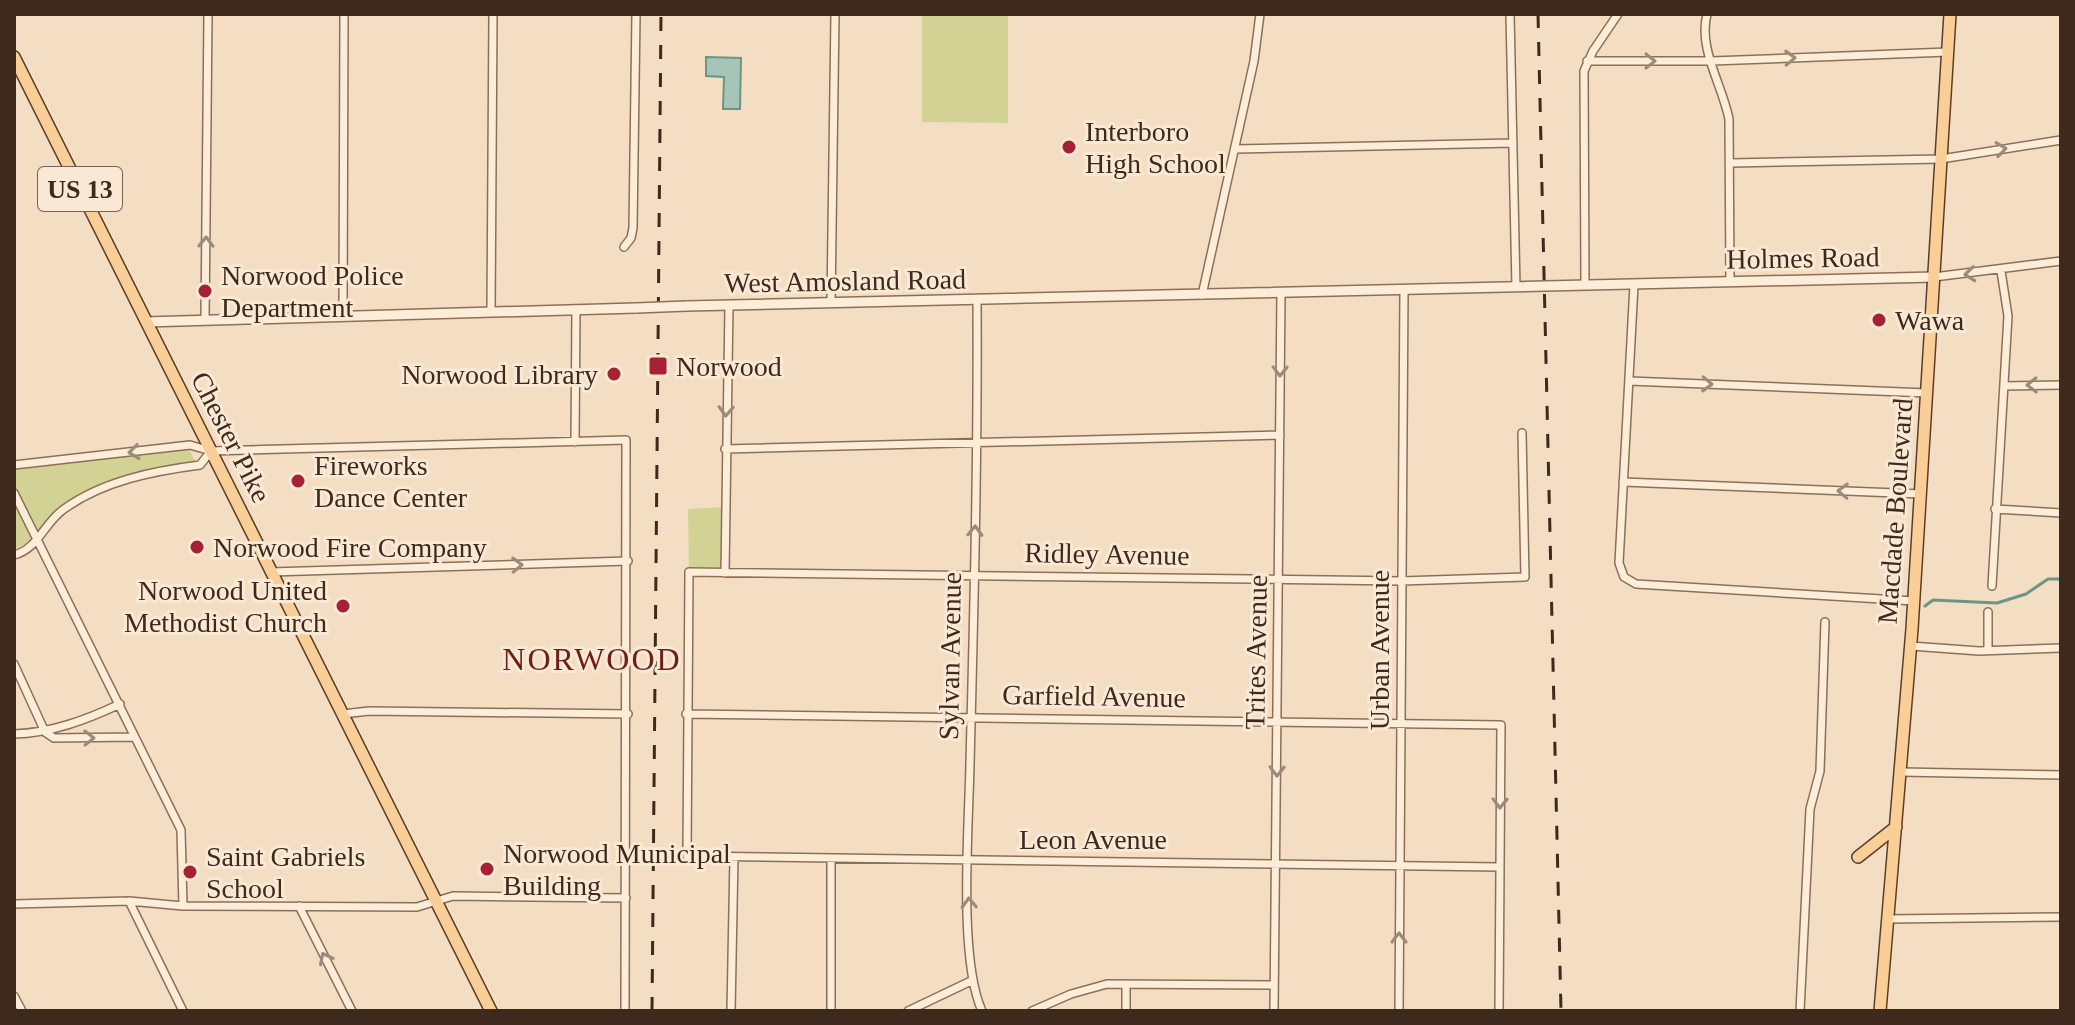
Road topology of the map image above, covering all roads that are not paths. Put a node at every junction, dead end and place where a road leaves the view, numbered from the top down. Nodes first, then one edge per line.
1 (208, 14) edge
2 (344, 14) edge
3 (493, 14) edge
4 (636, 14) edge
5 (835, 14) edge
6 (1260, 14) edge
7 (1510, 14) edge
8 (1618, 14) edge
9 (1707, 14) edge
10 (1950, 14) edge
11 (1948, 52) junction
12 (1587, 61) junction
13 (1712, 61) junction
14 (15, 66) edge
15 (2061, 140) edge
16 (1513, 143) junction
17 (1236, 149) junction
18 (1941, 159) junction
19 (1732, 163) junction
20 (624, 247) dead end
21 (2061, 261) edge
22 (2001, 271) junction
23 (1934, 277) junction
24 (1730, 281) junction
25 (1585, 285) junction
26 (1634, 285) junction
27 (1516, 287) junction
28 (1545, 287) joint
29 (1404, 290) junction
30 (1281, 293) junction
31 (1202, 295) junction
32 (977, 300) junction
33 (831, 303) junction
34 (729, 305) junction
35 (576, 309) junction
36 (491, 312) junction
37 (343, 316) junction
38 (205, 320) junction
39 (146, 322) junction
40 (1629, 381) junction
41 (2061, 385) edge
42 (2004, 386) junction
43 (1927, 393) junction
44 (1522, 433) dead end
45 (1280, 435) junction
46 (575, 442) junction
47 (978, 442) junction
48 (725, 449) junction
49 (211, 451) junction
50 (14, 465) edge
51 (1623, 482) junction
52 (14, 493) edge
53 (1921, 494) junction
54 (1995, 509) junction
55 (2061, 513) edge
56 (37, 539) junction
57 (14, 555) edge
58 (628, 561) junction
59 (271, 572) junction
60 (725, 573) junction
61 (973, 574) junction
62 (1278, 577) junction
63 (1401, 581) junction
64 (1992, 586) dead end
65 (1914, 601) junction
66 (1988, 612) dead end
67 (1825, 622) dead end
68 (1911, 646) junction
69 (1988, 648) junction
70 (2061, 648) edge
71 (14, 664) edge
72 (120, 704) junction
73 (343, 714) junction
74 (628, 714) junction
75 (686, 714) junction
76 (971, 717) junction
77 (1277, 721) junction
78 (1401, 726) junction
79 (45, 732) junction
80 (14, 734) edge
81 (134, 737) junction
82 (1901, 772) junction
83 (2061, 775) edge
84 (1896, 827) junction
85 (734, 857) junction
86 (1858, 857) dead end
87 (831, 859) junction
88 (968, 860) junction
89 (1276, 862) junction
90 (1399, 865) junction
91 (1499, 867) junction
92 (626, 898) junction
93 (129, 901) junction
94 (436, 901) junction
95 (14, 904) edge
96 (183, 906) junction
97 (299, 906) junction
98 (2061, 917) edge
99 (1888, 919) junction
100 (971, 981) junction
101 (1126, 984) junction
102 (1274, 985) junction
103 (14, 996) edge
104 (22, 1011) edge
105 (183, 1011) edge
106 (352, 1011) edge
107 (491, 1011) edge
108 (625, 1011) edge
109 (731, 1011) edge
110 (831, 1011) edge
111 (908, 1011) edge
112 (982, 1011) edge
113 (1032, 1011) edge
114 (1126, 1011) edge
115 (1274, 1011) edge
116 (1399, 1011) edge
117 (1499, 1011) edge
118 (1800, 1011) edge
119 (1880, 1011) edge

38 -> 1 street
2 - 37 street
3 - 36 street
4 - 20 street
5 - 33 street
6 - 17 street
7 - 16 street
8 - 12 street
9 - 13 street
10 - 11 main road, Macdade Boulevard
13 -> 11 street
11 - 18 main road, Macdade Boulevard
12 -> 13 street
12 - 25 street
13 - 19 street
14 - 39 main road, Chester Pike / US 13
18 -> 15 street
16 - 17 street
16 - 27 street
17 - 31 street
18 - 19 street
18 - 23 main road, Macdade Boulevard
19 - 24 street
21 - 22 street, Holmes Road
22 -> 23 street, Holmes Road
22 - 42 street
23 - 24 street, Holmes Road
23 - 43 main road, Macdade Boulevard
24 - 26 street, Holmes Road
25 - 26 street, Holmes Road
25 - 28 street, Holmes Road
26 - 40 street
27 - 28 street, West Amosland Road
27 - 29 street, West Amosland Road
29 - 30 street, West Amosland Road
29 - 63 street, Urban Avenue
30 - 31 street, West Amosland Road
30 -> 45 street, Trites Avenue
31 - 32 street, West Amosland Road
32 - 33 street, West Amosland Road
32 - 47 street, Sylvan Avenue
33 - 34 street, West Amosland Road
34 - 35 street, West Amosland Road, bridge
34 -> 48 street
35 - 36 street, West Amosland Road
35 - 46 street
36 - 37 street, West Amosland Road
37 - 38 street, West Amosland Road
38 - 39 street, West Amosland Road
39 - 49 main road, Chester Pike / US 13
40 -> 43 street
40 - 51 street
41 -> 42 street
42 - 54 street
43 - 53 main road, Macdade Boulevard
44 - 63 street, Ridley Avenue
45 - 47 street
45 - 62 street, Trites Avenue
46 - 49 street
46 - 58 street
47 - 48 street
61 -> 47 street, Sylvan Avenue
48 - 60 street
49 -> 50 street
49 - 56 street
49 - 59 main road, Chester Pike / US 13
53 -> 51 street
51 - 65 street
52 - 56 street
53 - 65 main road, Macdade Boulevard
54 - 55 street
54 - 64 street
56 - 57 street
56 - 72 street
59 -> 58 street
58 - 74 street
59 - 73 main road, Chester Pike / US 13
60 - 61 street, Ridley Avenue
60 - 75 street, Ridley Avenue
61 - 62 street, Ridley Avenue
61 - 76 street, Sylvan Avenue
62 - 63 street, Ridley Avenue
62 - 77 street, Trites Avenue
63 - 78 street, Urban Avenue
65 - 68 main road, Macdade Boulevard
66 - 69 street
67 - 118 street
68 - 69 street
68 - 82 main road, Macdade Boulevard
69 - 70 street
71 - 79 street
72 - 79 street
72 - 81 street
73 - 74 street
73 - 94 main road, Chester Pike / US 13
74 - 92 street
75 - 76 street, Garfield Avenue
75 - 85 street, Leon Avenue
76 - 77 street, Garfield Avenue
76 - 88 street, Sylvan Avenue
77 - 78 street, Garfield Avenue
77 -> 89 street, Trites Avenue
78 - 90 street, Urban Avenue
78 -> 91 street, Garfield Avenue
79 - 80 street
79 -> 81 street
81 - 96 street
82 - 83 street
82 - 84 main road, Macdade Boulevard
84 - 86 main road
84 - 99 main road, Macdade Boulevard
85 - 87 street, Leon Avenue
85 - 109 street
87 - 88 street, Leon Avenue
87 - 110 street
88 - 89 street, Leon Avenue
100 -> 88 street, Sylvan Avenue
89 - 90 street, Leon Avenue
89 - 102 street, Trites Avenue
90 - 91 street, Leon Avenue
116 -> 90 street, Urban Avenue
91 - 117 street
92 - 94 street
92 - 108 street
93 - 95 street
93 - 96 street
93 - 105 street
94 - 97 street
94 - 107 main road, Chester Pike / US 13
96 - 97 street
106 -> 97 street
98 - 99 street
99 - 119 main road, Macdade Boulevard
100 - 111 street
100 - 112 street, Sylvan Avenue
101 - 102 street
101 - 113 street
101 - 114 street
102 - 115 street, Trites Avenue
103 - 104 street

